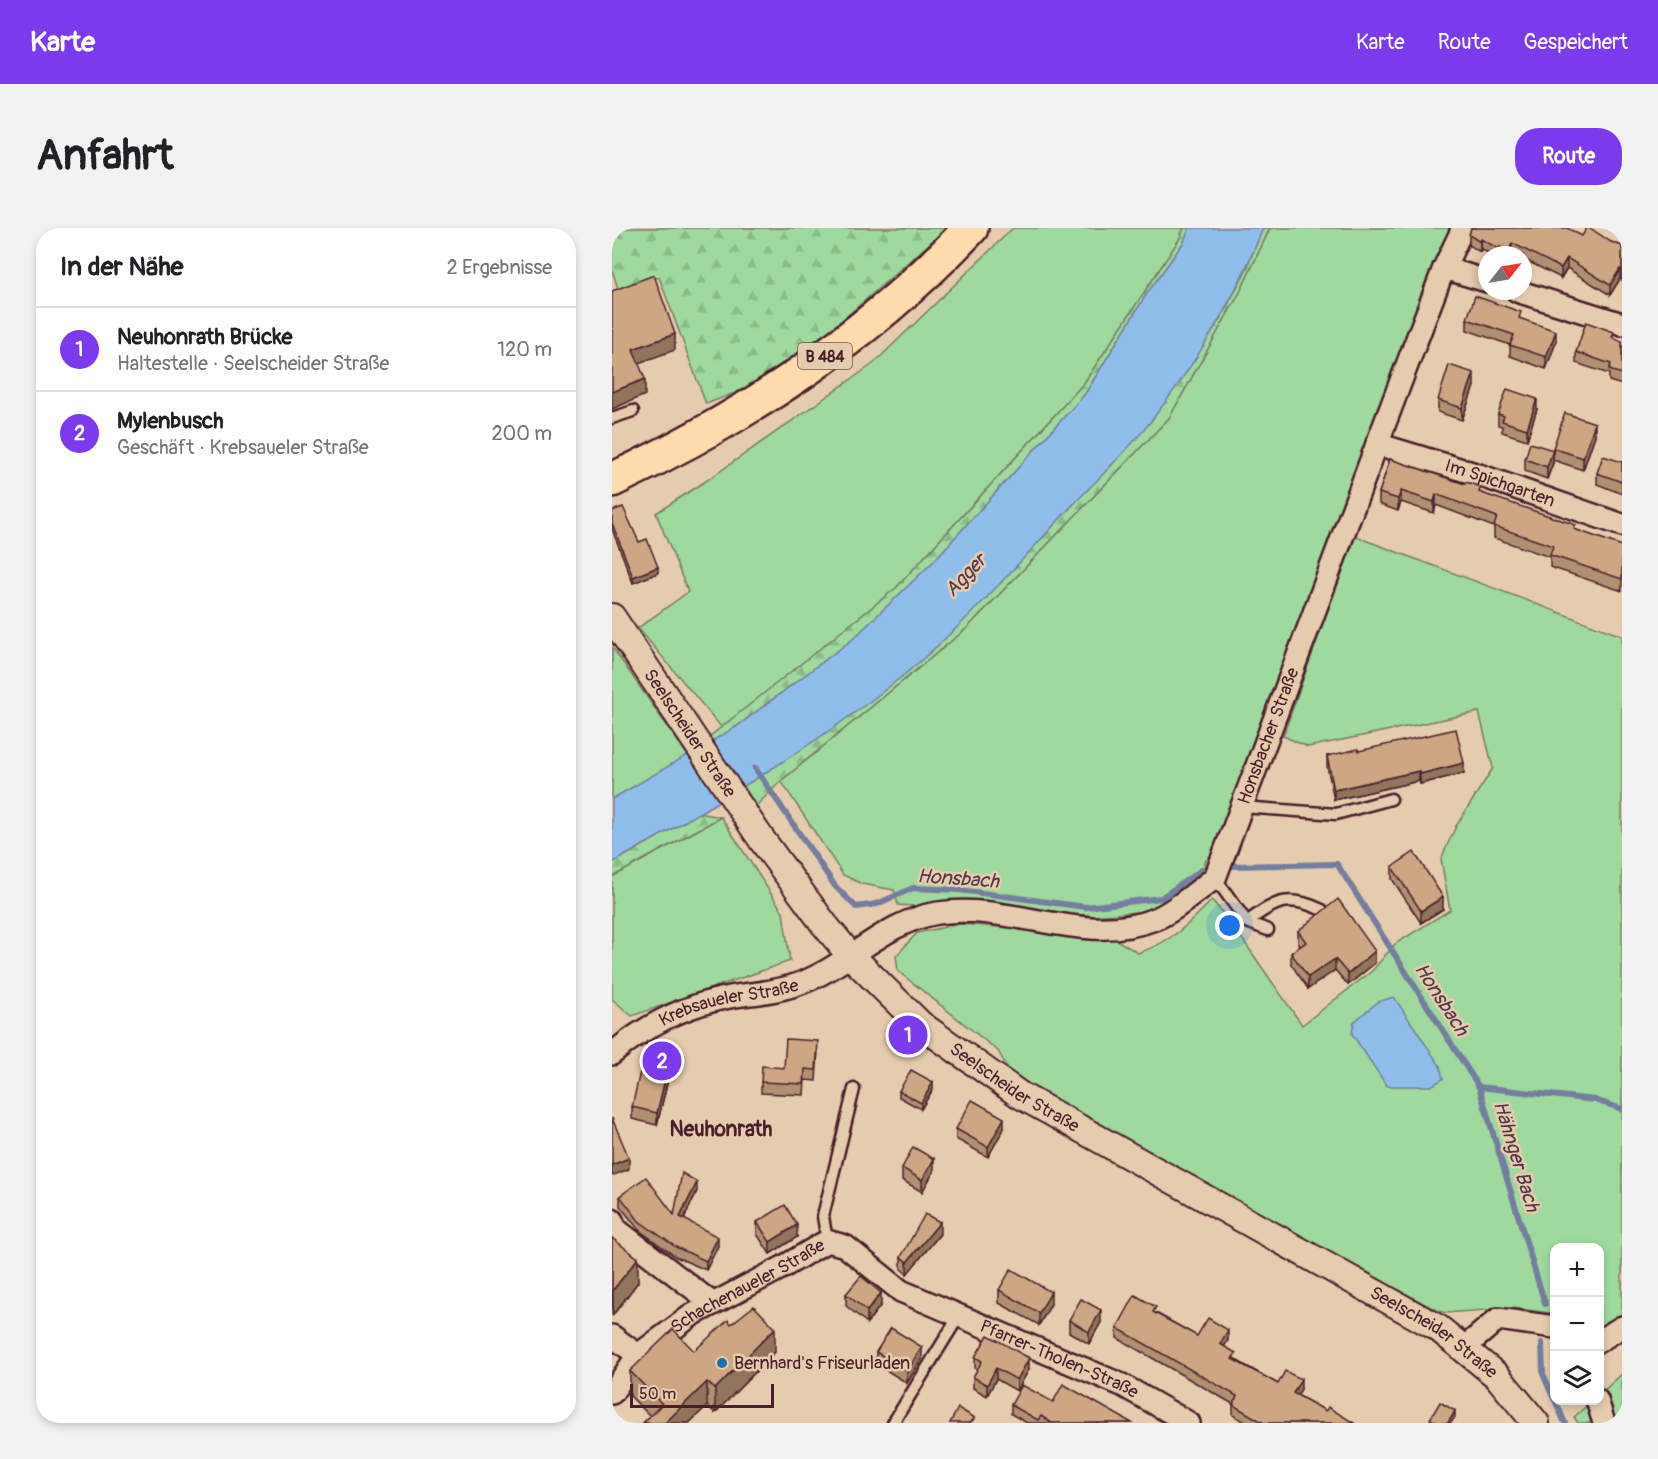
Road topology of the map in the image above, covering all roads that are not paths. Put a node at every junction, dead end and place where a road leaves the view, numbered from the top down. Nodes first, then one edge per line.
1 (971, 228) edge
2 (1463, 228) edge
3 (1444, 268) junction
4 (1478, 278) edge
5 (1532, 296) edge
6 (1622, 324) edge
7 (633, 411) dead end
8 (612, 418) edge
9 (1377, 444) junction
10 (612, 480) edge
11 (1622, 525) edge
12 (612, 617) edge
13 (1391, 799) dead end
14 (1242, 807) junction
15 (1215, 878) junction
16 (1322, 910) edge
17 (1247, 922) junction
18 (1268, 930) dead end
19 (849, 954) junction
20 (612, 1054) edge
21 (854, 1089) dead end
22 (612, 1220) edge
23 (827, 1241) junction
24 (712, 1303) junction
25 (960, 1316) junction
26 (1550, 1326) edge
27 (1622, 1327) edge
28 (612, 1336) edge
29 (1604, 1338) edge
30 (1464, 1348) junction
31 (638, 1355) junction
32 (612, 1393) edge
33 (1598, 1405) edge
34 (893, 1423) edge
35 (1189, 1423) edge
36 (1536, 1423) edge
37 (1604, 1423) edge

1 - 10 main road, B 484
2 - 3 street, Honsbacher Straße
3 - 4 street
3 - 9 street, Honsbacher Straße
5 - 6 street
7 - 8 lane
9 - 11 street, Im Spichgarten
9 - 14 street, Honsbacher Straße
12 - 19 street, Seelscheider Straße
13 - 14 lane
14 - 15 street, Honsbacher Straße
15 - 17 lane
15 - 19 street
16 - 17 lane
17 - 18 lane
19 - 20 street, Krebsaueler Straße
19 - 30 street, Seelscheider Straße
21 - 23 lane, Schachenaueler Straße
22 - 24 street
23 - 24 street, Schachenaueler Straße
23 - 25 street, Pfarrer-Tholen-Straße
24 - 31 street, Schachenaueler Straße
25 - 34 lane, Pfarrer-Tholen-Straße
25 - 35 street, Pfarrer-Tholen-Straße
26 - 30 street
27 - 29 street
28 - 31 street
30 - 36 street, Seelscheider Straße
31 - 32 street, Schachenaueler Straße
33 - 37 street

